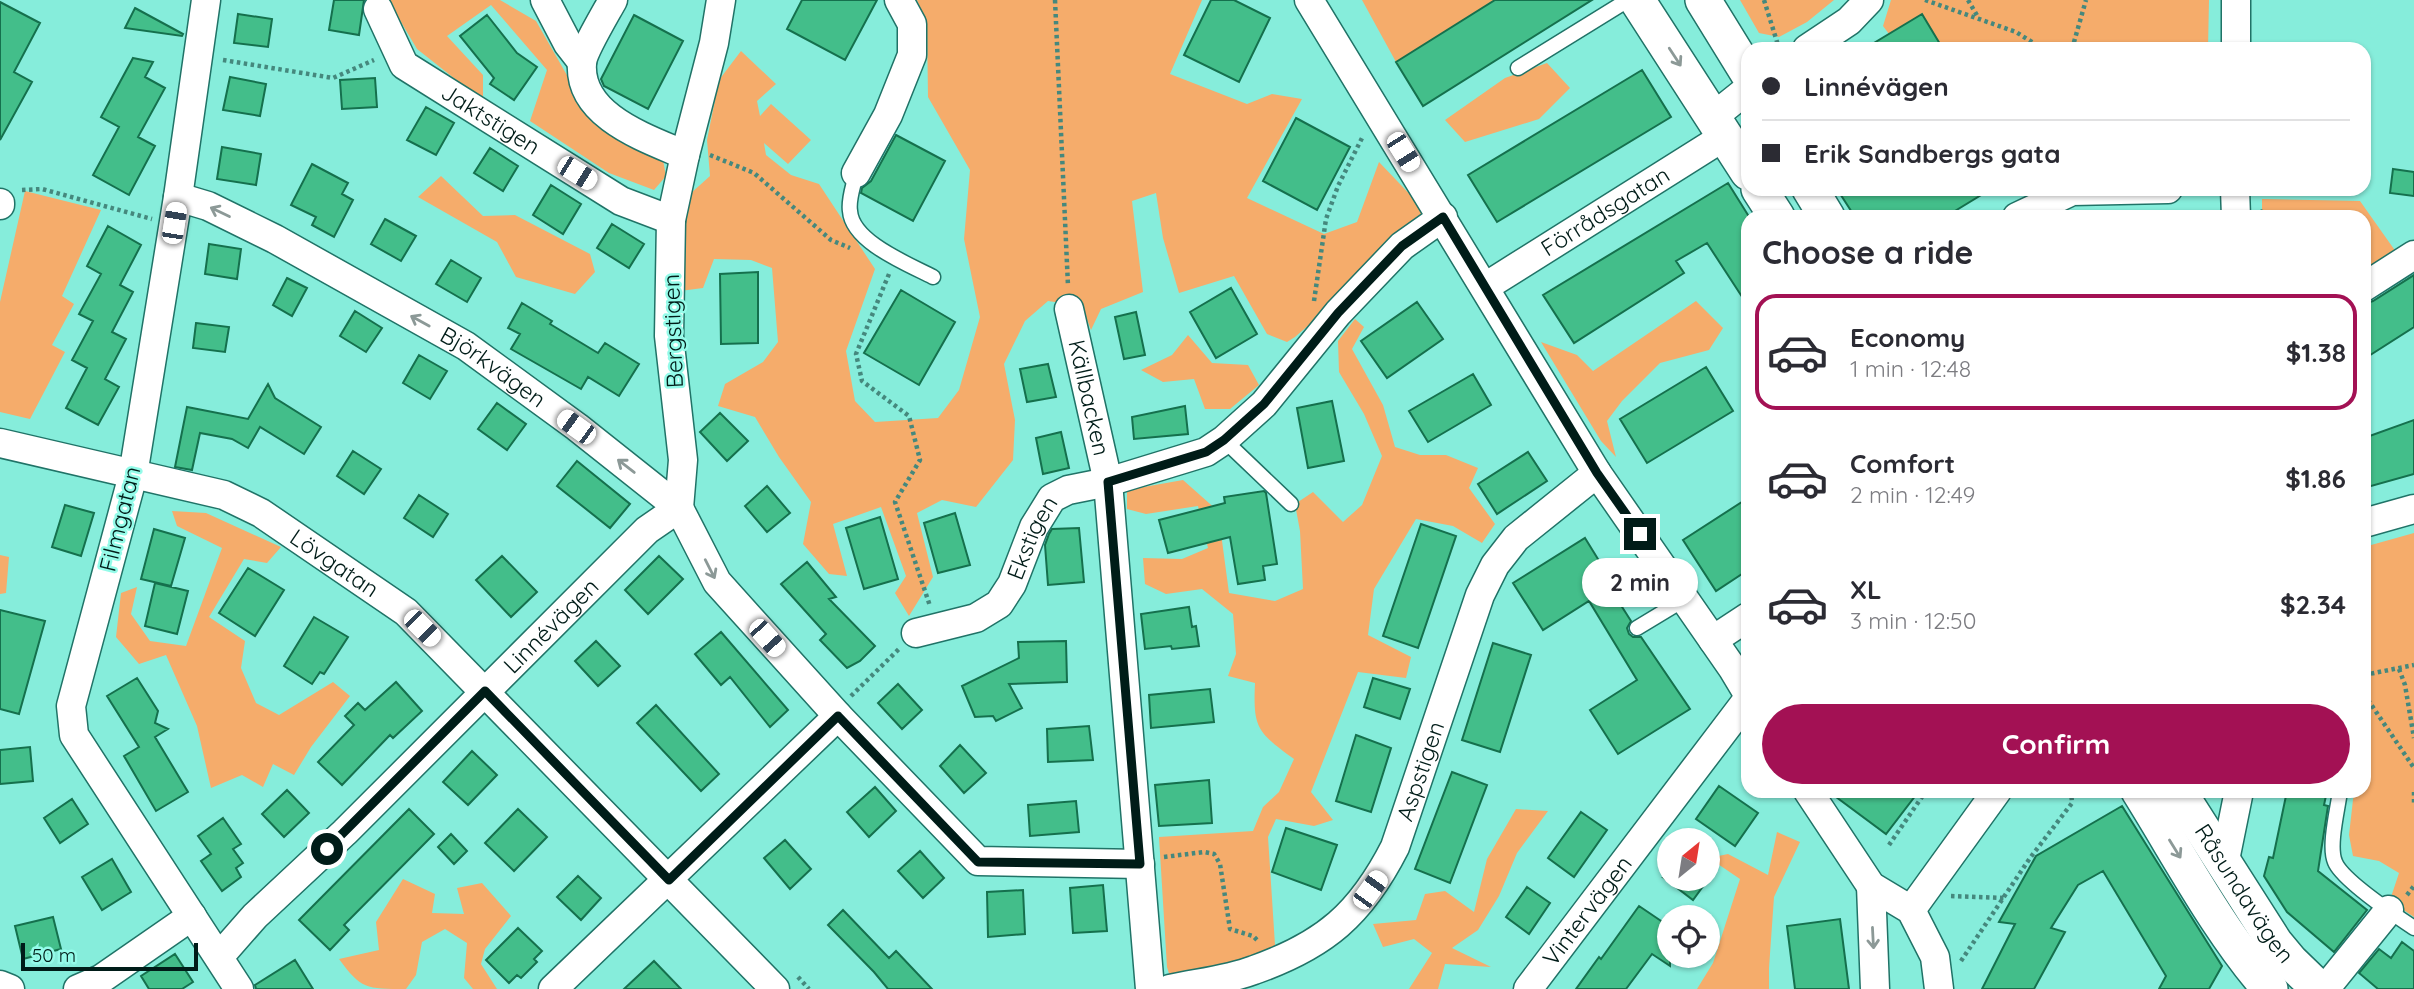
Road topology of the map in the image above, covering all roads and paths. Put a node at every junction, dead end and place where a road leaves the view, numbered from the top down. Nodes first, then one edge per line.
1 (545, 0) edge
2 (613, 0) edge
3 (721, 0) edge
4 (899, 0) edge
5 (1055, 0) edge
6 (1309, 0) edge
7 (1628, 0) edge
8 (1637, 0) edge
9 (1703, 0) edge
10 (1764, 0) edge
11 (1869, 0) edge
12 (1926, 0) edge
13 (1968, 0) edge
14 (2085, 0) edge
15 (2236, 0) edge
16 (201, 2) edge
17 (378, 9) dead end
18 (1978, 18) junction
19 (1777, 42) edge
20 (1818, 42) edge
21 (2034, 42) edge
22 (2074, 42) edge
23 (2236, 42) edge
24 (397, 50) junction
25 (198, 56) junction
26 (582, 62) junction
27 (1741, 62) edge
28 (1518, 68) dead end
29 (1741, 98) edge
30 (1369, 126) dead end
31 (1719, 126) junction
32 (686, 150) junction
33 (1741, 161) edge
34 (856, 173) joint
35 (2061, 196) edge
36 (178, 197) junction
37 (3, 200) edge
38 (2032, 210) edge
39 (1443, 217) junction
40 (671, 220) junction
41 (156, 221) dead end
42 (870, 243) junction
43 (2414, 255) edge
44 (898, 258) junction
45 (933, 277) dead end
46 (2371, 283) edge
47 (1485, 287) junction
48 (1069, 309) joint
49 (1313, 313) dead end
50 (1224, 440) junction
51 (0, 443) edge
52 (1597, 473) junction
53 (133, 475) junction
54 (1108, 482) junction
55 (1291, 505) dead end
56 (679, 508) junction
57 (2414, 509) edge
58 (2371, 521) edge
59 (1685, 599) junction
60 (1741, 622) edge
61 (1637, 628) dead end
62 (926, 630) junction
63 (1713, 640) junction
64 (2414, 665) edge
65 (2399, 669) junction
66 (2371, 674) edge
67 (1741, 686) edge
68 (485, 691) junction
69 (2371, 704) edge
70 (1741, 706) edge
71 (836, 714) junction
72 (2414, 738) edge
73 (2414, 768) edge
74 (2414, 792) edge
75 (1813, 798) edge
76 (1921, 798) edge
77 (1992, 798) edge
78 (2072, 798) edge
79 (2144, 798) edge
80 (2182, 798) edge
81 (2238, 798) edge
82 (2339, 798) edge
83 (2414, 803) edge
84 (1889, 845) dead end
85 (1147, 861) junction
86 (2224, 865) junction
87 (669, 880) junction
88 (1871, 886) junction
89 (1947, 896) dead end
90 (2005, 898) junction
91 (1911, 910) junction
92 (2389, 910) junction
93 (192, 916) junction
94 (2414, 929) edge
95 (1237, 931) dead end
96 (219, 957) junction
97 (1959, 965) dead end
98 (2261, 977) edge
99 (0, 985) edge
100 (10, 989) edge
101 (78, 989) edge
102 (239, 989) edge
103 (553, 989) edge
104 (775, 989) edge
105 (1150, 989) edge
106 (1170, 989) edge
107 (1528, 989) edge
108 (1875, 989) edge
109 (1939, 989) edge
110 (2319, 989) edge
111 (2325, 989) edge

1 - 26 street
2 - 26 street
3 - 32 street, Bergstigen
4 - 34 street
5 - 48 path
6 - 39 street
7 - 28 lane
8 -> 31 street
9 - 27 street
10 - 19 path
11 - 20 street
12 - 18 path
13 - 18 path
14 - 22 path
15 - 23 street
16 - 25 street, Filmgatan
17 - 24 street, Jaktstigen
18 - 21 path
24 - 25 path
24 - 40 street, Jaktstigen
25 - 36 street, Filmgatan
26 - 32 street
29 - 31 street, Förrådsgatan
30 - 49 path
31 - 33 street
31 - 47 street, Förrådsgatan
32 - 40 street, Bergstigen
32 - 42 path
34 - 42 lane
35 - 38 street
36 - 53 street, Filmgatan
56 -> 36 street, Björkvägen
37 - 41 path
39 - 47 street
39 - 50 street, Ekstigen
40 - 56 street, Bergstigen
42 - 44 lane
43 - 46 street
44 - 45 lane
44 - 62 path
47 - 52 street
48 - 54 street, Källbacken
50 - 54 street, Ekstigen
50 - 55 lane
51 - 53 street, Lövgatan
52 - 59 street
52 - 106 street, Aspstigen
53 - 68 street, Lövgatan
53 - 93 street, Filmgatan
54 - 62 street, Ekstigen
54 - 85 street, Källbacken
56 - 68 street, Linnévägen
56 -> 71 street, Björkvägen
57 - 58 street
59 - 61 lane
59 - 63 street
60 - 63 street
62 - 71 path
63 - 67 street
64 - 65 path
65 - 66 path
65 - 72 path
68 - 87 street, Lövgatan
68 - 96 street, Linnévägen
69 - 73 path
70 - 107 street, Vintervägen
71 - 85 street, Björkvägen
71 - 87 street
74 - 83 path
75 - 88 street
76 - 84 path
77 - 91 street
78 - 90 path
79 -> 98 street, Råsundavägen
80 - 86 street, Råsundavägen
81 - 86 street
82 - 92 lane
85 - 95 path
85 - 105 street, Källbacken
86 - 98 street, Råsundavägen
87 - 103 street
87 - 104 street, Lövgatan
88 - 91 street
88 -> 108 street
89 - 90 path
90 - 97 path
91 - 109 street
92 - 94 lane
92 - 111 street
93 - 96 street, Filmgatan
93 - 101 street
96 - 102 street, Filmgatan
98 - 110 street, Råsundavägen
99 - 100 street

